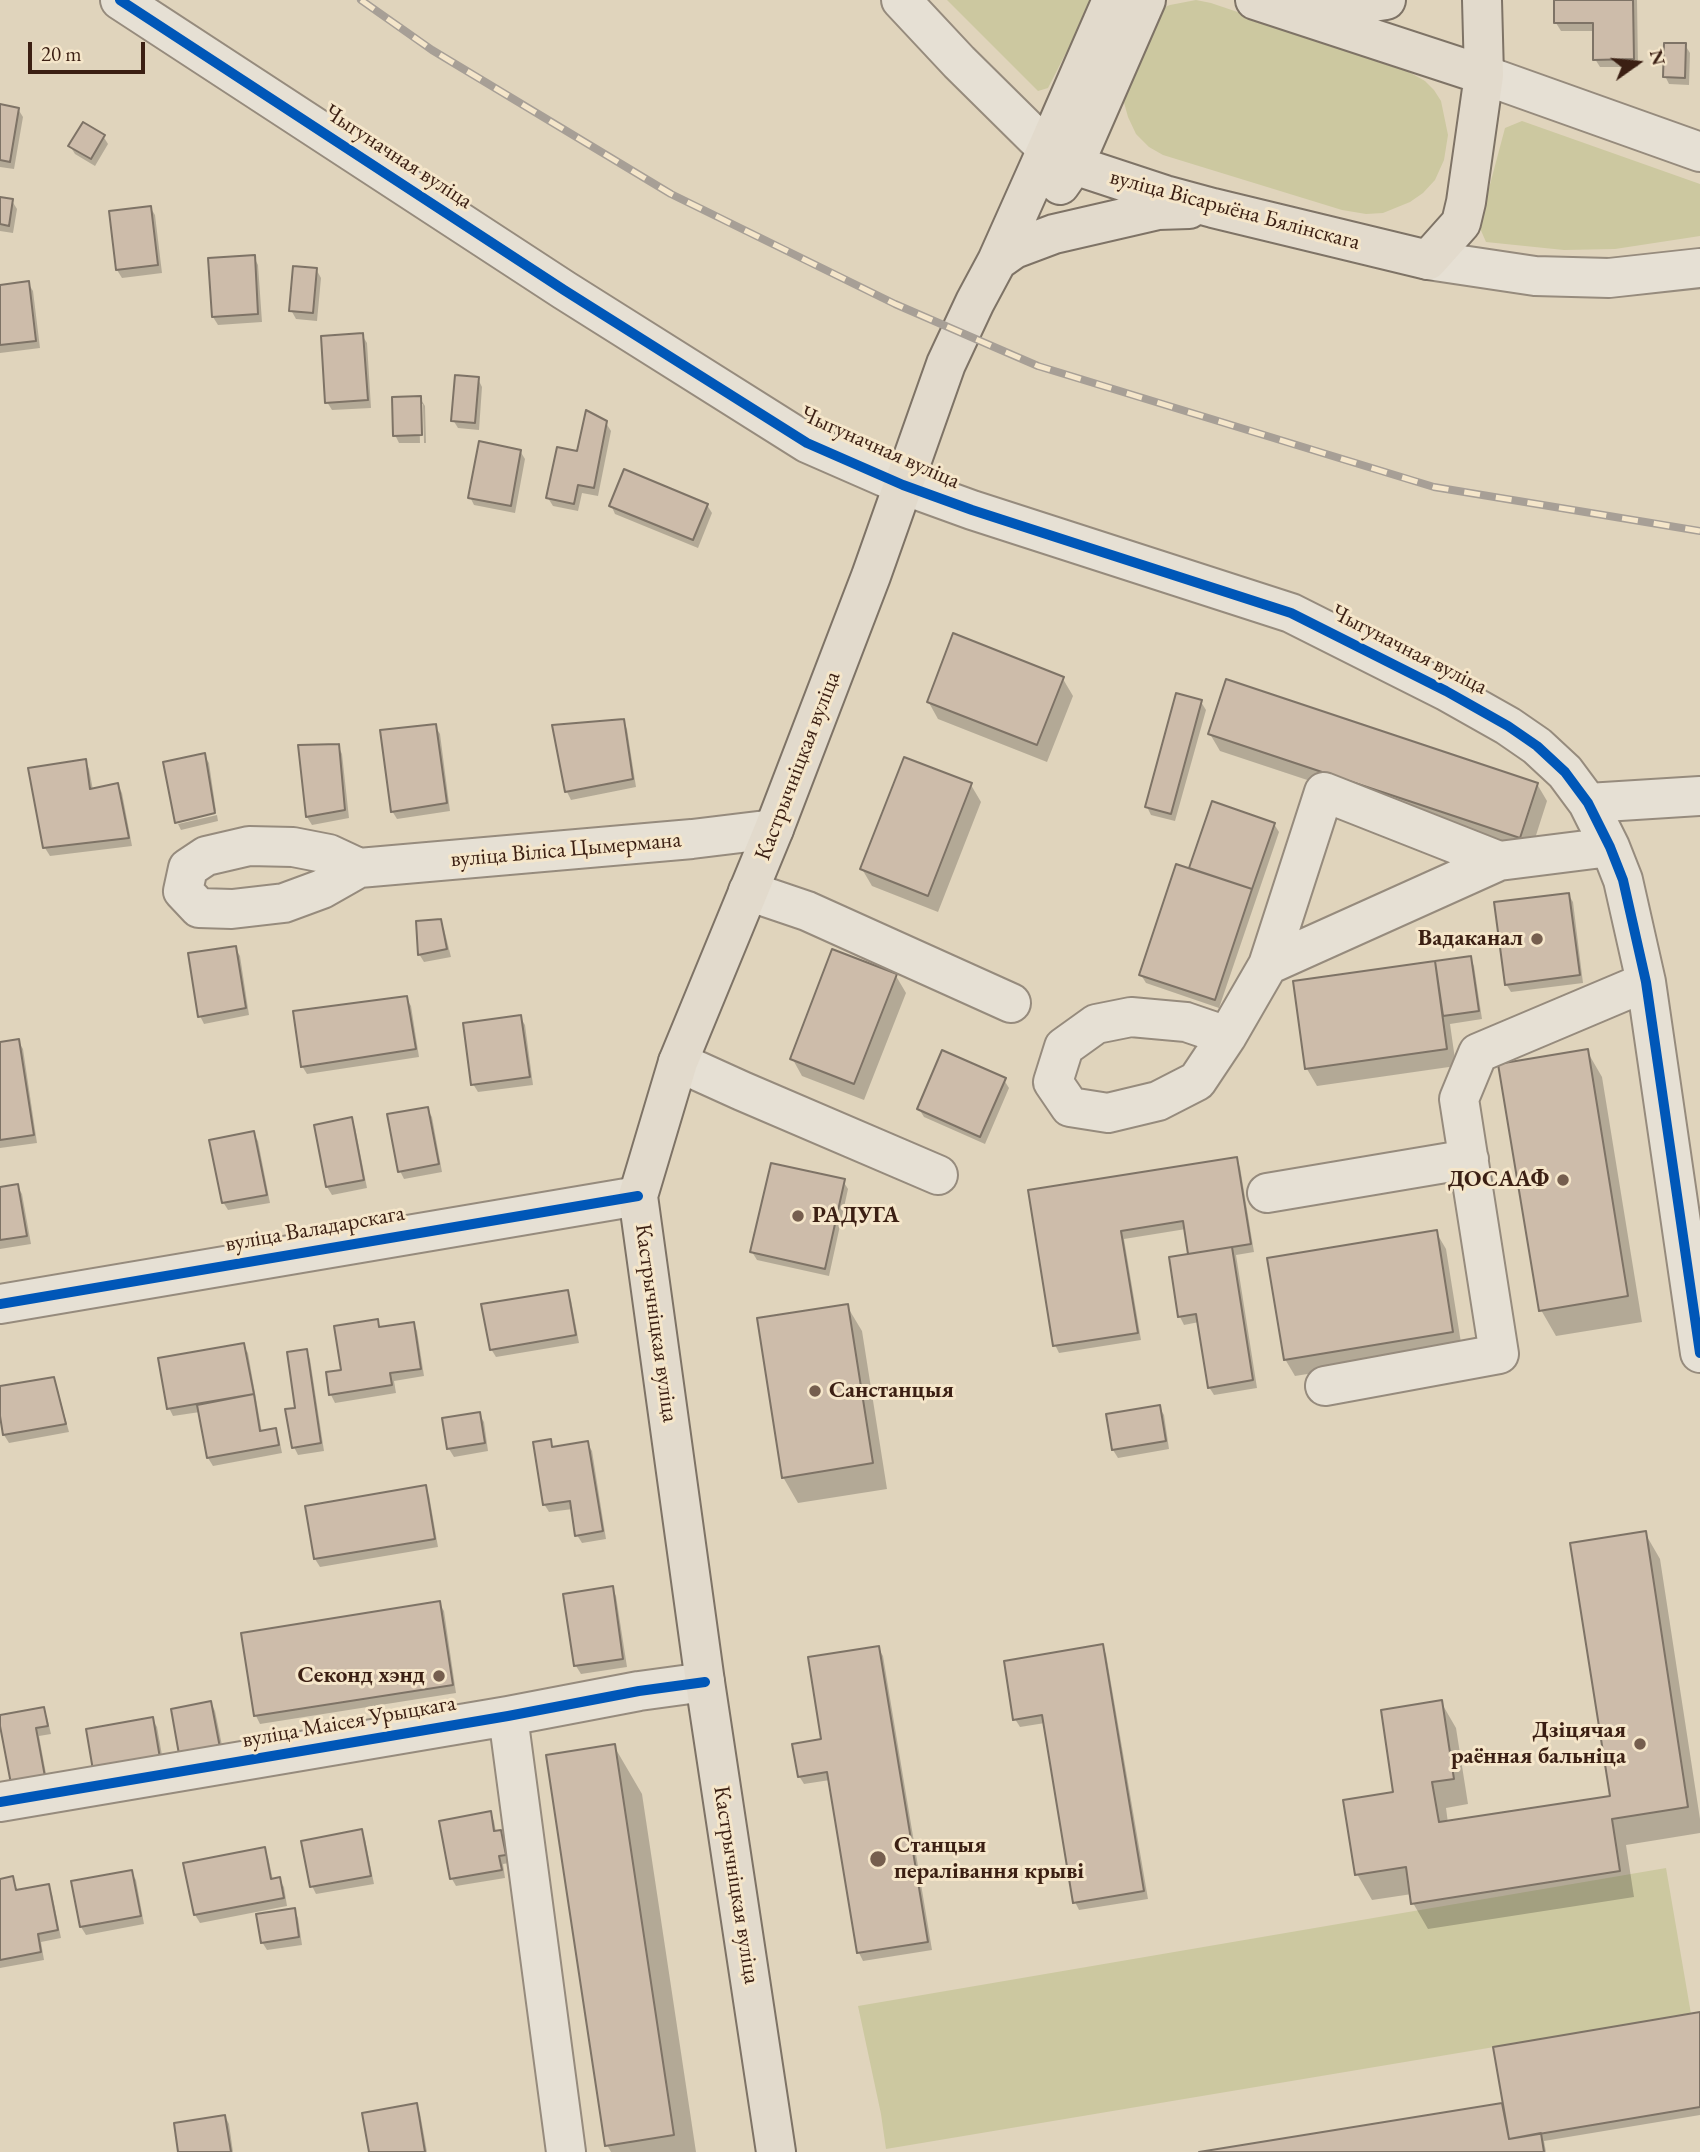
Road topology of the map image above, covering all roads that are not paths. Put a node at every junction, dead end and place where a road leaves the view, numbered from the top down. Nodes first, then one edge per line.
1 (120, 0) edge
2 (901, 0) edge
3 (1112, 0) edge
4 (1146, 0) edge
5 (1255, 0) edge
6 (1319, 0) edge
7 (1386, 0) edge
8 (1482, 0) edge
9 (1484, 75) junction
10 (1700, 152) edge
11 (1060, 157) junction
12 (1213, 208) junction
13 (1006, 255) junction
14 (1428, 260) junction
15 (1700, 268) edge
16 (903, 485) junction
17 (1700, 796) edge
18 (1588, 803) junction
19 (774, 829) junction
20 (1610, 847) junction
21 (1499, 861) junction
22 (359, 869) dead end
23 (748, 891) junction
24 (1268, 965) junction
25 (1646, 982) junction
26 (1011, 1003) dead end
27 (1227, 1036) dead end
28 (678, 1062) junction
29 (1469, 1160) junction
30 (938, 1175) dead end
31 (1267, 1193) dead end
32 (638, 1196) junction
33 (0, 1304) edge
34 (1700, 1353) edge
35 (1325, 1386) dead end
36 (705, 1682) junction
37 (508, 1716) junction
38 (0, 1802) edge
39 (566, 2152) edge
40 (776, 2152) edge

1 - 16 street, Чыгуначная вуліца
2 - 11 street, вуліца Вісарыёна Бялінскага
3 - 11 main road
4 - 11 main road
5 - 9 main road
6 - 7 main road
8 - 9 main road
9 - 10 street
9 - 14 main road
11 - 12 main road, вуліца Вісарыёна Бялінскага
11 - 13 main road, Кастрычніцкая вуліца
12 - 13 main road
12 - 14 main road, вуліца Вісарыёна Бялінскага
13 - 16 main road, Кастрычніцкая вуліца
14 - 15 street, вуліца Вісарыёна Бялінскага
16 - 18 street, Чыгуначная вуліца
16 - 19 main road, Кастрычніцкая вуліца
17 - 18 street
18 - 20 street, Чыгуначная вуліца
19 - 22 street, вуліца Віліса Цымермана
19 - 23 main road, Кастрычніцкая вуліца
20 - 21 street
20 - 25 street, Чыгуначная вуліца
21 - 24 street
21 - 24 street
23 - 26 street
23 - 28 main road, Кастрычніцкая вуліца
24 - 27 street
25 - 29 street
25 - 34 street, Чыгуначная вуліца
28 - 30 street
28 - 32 main road, Кастрычніцкая вуліца
29 - 31 street
29 - 35 street
32 - 33 street, вуліца Валадарскага
32 - 36 main road, Кастрычніцкая вуліца
36 - 37 street, вуліца Маісея Урыцкага
36 - 40 main road, Кастрычніцкая вуліца
37 - 38 street, вуліца Маісея Урыцкага
37 - 39 street

